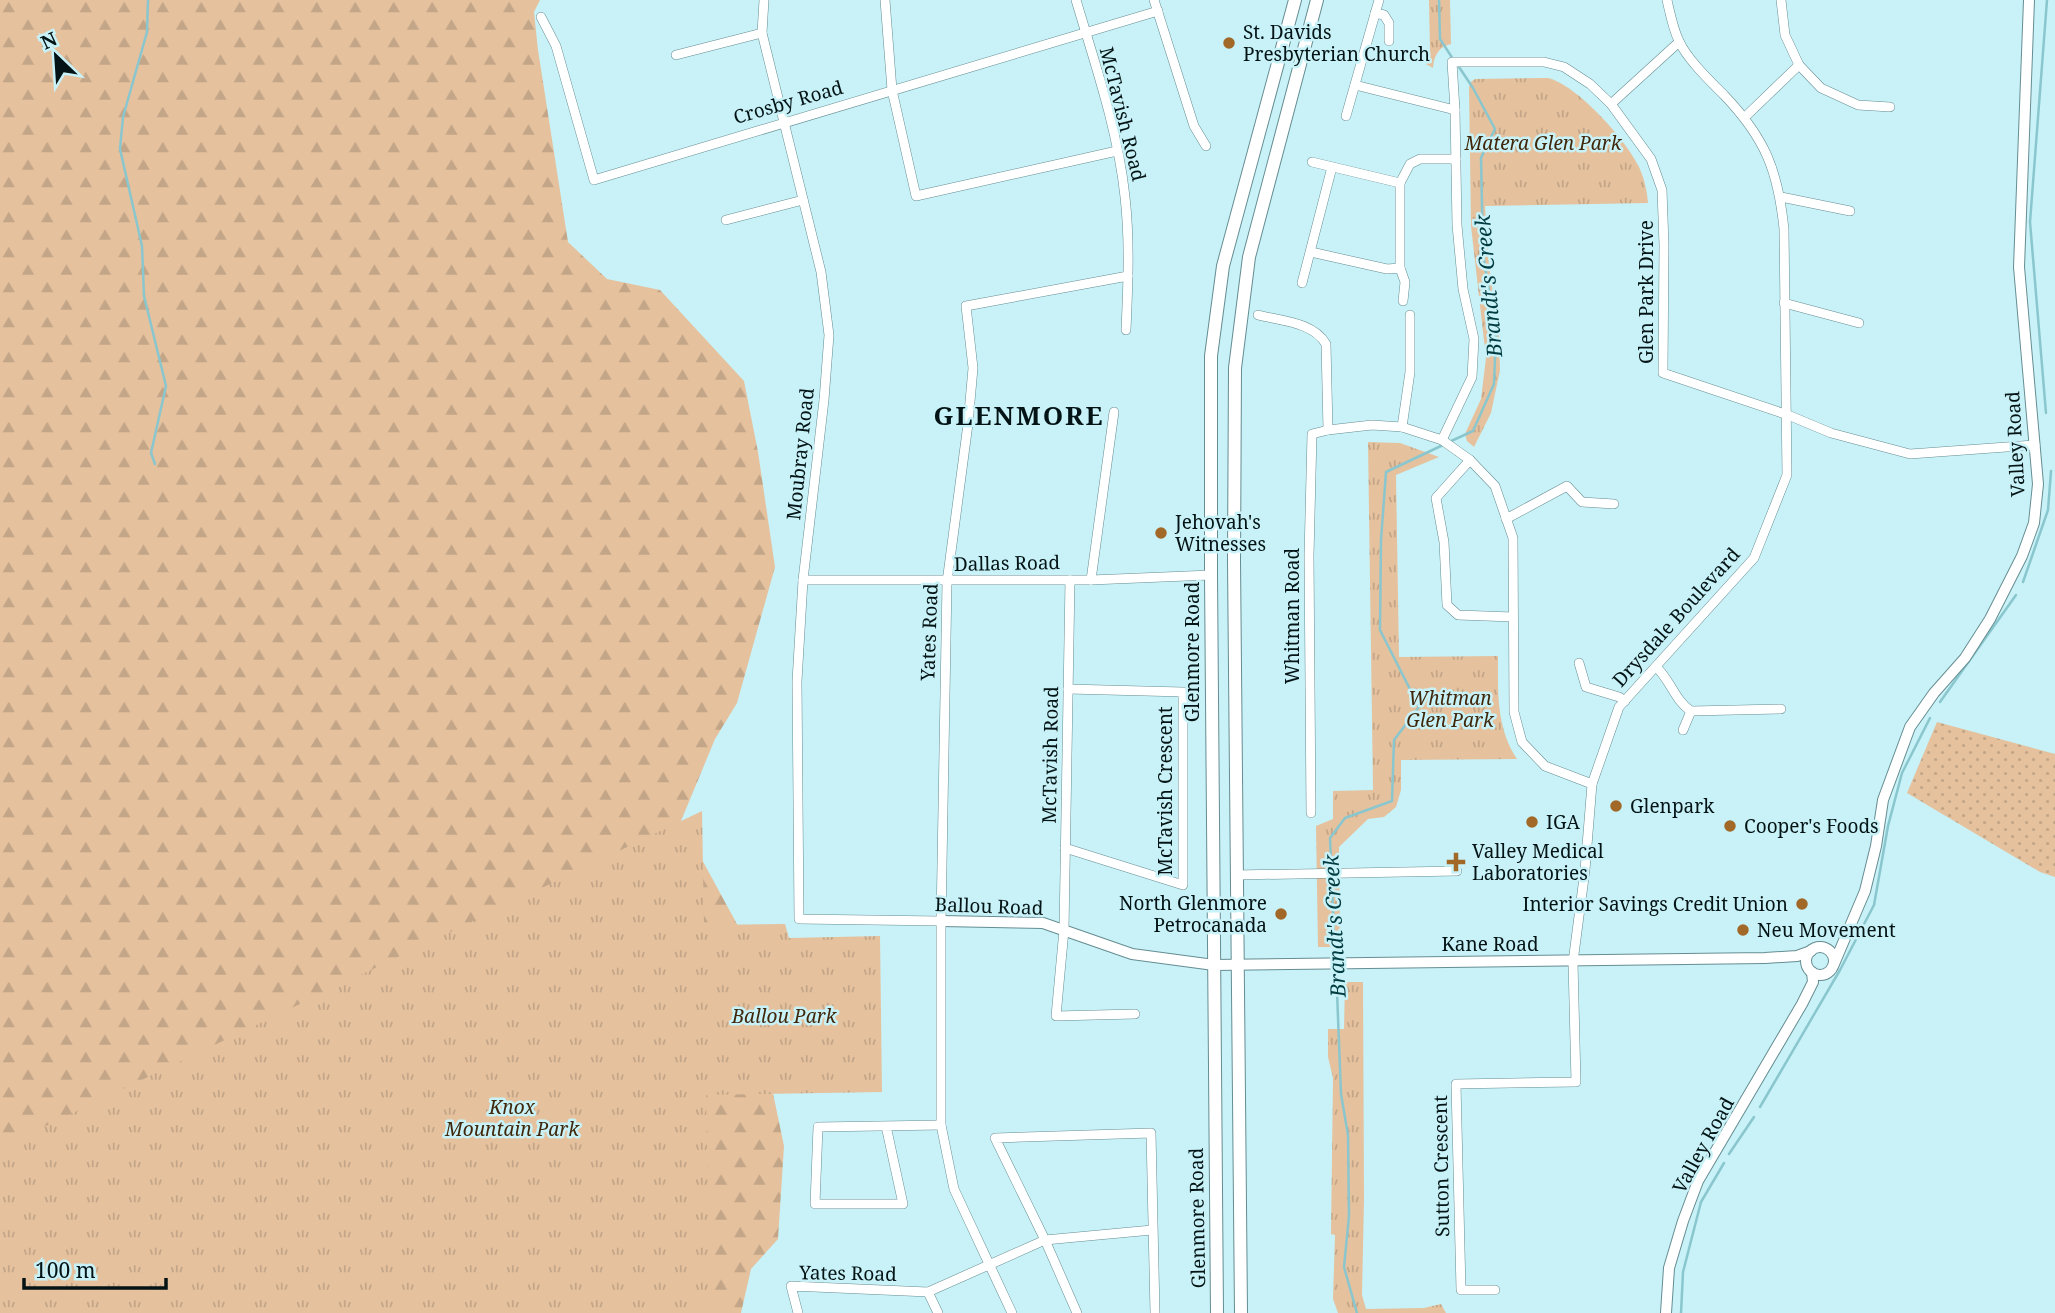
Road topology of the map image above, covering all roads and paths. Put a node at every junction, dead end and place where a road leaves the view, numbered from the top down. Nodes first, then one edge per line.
1 (764, 0) edge
2 (885, 0) edge
3 (1076, 0) edge
4 (1154, 0) edge
5 (1295, 0) edge
6 (1317, 0) edge
7 (1379, 0) edge
8 (1667, 0) edge
9 (1781, 0) edge
10 (2029, 0) edge
11 (1158, 11) junction
12 (1375, 13) junction
13 (541, 17) dead end
14 (1085, 32) junction
15 (762, 33) junction
16 (1389, 41) dead end
17 (1679, 42) junction
18 (676, 55) dead end
19 (1799, 65) junction
20 (1355, 85) junction
21 (892, 90) junction
22 (1611, 104) junction
23 (1890, 107) dead end
24 (1455, 110) junction
25 (1346, 116) dead end
26 (1745, 117) junction
27 (784, 121) junction
28 (1206, 146) dead end
29 (1117, 151) junction
30 (1456, 159) junction
31 (1312, 162) dead end
32 (1332, 167) junction
33 (1400, 183) junction
34 (1781, 197) junction
35 (803, 200) junction
36 (1850, 211) dead end
37 (726, 220) dead end
38 (1311, 252) junction
39 (1400, 268) junction
40 (1128, 276) junction
41 (1302, 283) dead end
42 (1402, 301) dead end
43 (1784, 303) junction
44 (1258, 315) dead end
45 (1410, 315) dead end
46 (1859, 323) dead end
47 (1126, 330) dead end
48 (1114, 412) dead end
49 (1788, 415) junction
50 (1402, 428) junction
51 (1328, 430) junction
52 (1442, 440) junction
53 (2035, 444) junction
54 (1471, 460) junction
55 (1614, 504) dead end
56 (1506, 519) junction
57 (1211, 575) junction
58 (803, 580) junction
59 (1070, 580) junction
60 (1091, 580) junction
61 (947, 582) junction
62 (1513, 617) junction
63 (1579, 663) dead end
64 (1656, 667) junction
65 (1068, 689) junction
66 (1625, 701) junction
67 (1780, 709) dead end
68 (1691, 711) junction
69 (1683, 730) dead end
70 (1592, 784) junction
71 (1311, 813) dead end
72 (1065, 848) junction
73 (1457, 871) dead end
74 (1236, 874) junction
75 (799, 919) joint
76 (941, 921) junction
77 (1852, 926) junction
78 (1064, 930) junction
79 (1815, 949) junction
80 (1765, 958) junction
81 (1573, 961) junction
82 (1237, 964) junction
83 (1214, 965) junction
84 (1832, 968) junction
85 (1810, 971) junction
86 (1802, 1004) junction
87 (1135, 1014) dead end
88 (1576, 1082) joint
89 (942, 1125) junction
90 (886, 1126) junction
91 (1152, 1230) junction
92 (1045, 1240) junction
93 (989, 1264) junction
94 (1495, 1290) dead end
95 (928, 1292) junction
96 (798, 1313) edge
97 (938, 1313) edge
98 (1012, 1313) edge
99 (1077, 1313) edge
100 (1155, 1313) edge
101 (1217, 1313) edge
102 (1241, 1313) edge
103 (1666, 1313) edge

1 - 15 street, Moubray Road
2 - 21 street
3 - 14 street, McTavish Road
4 - 11 street
5 - 57 main road, Glenmore Road
6 - 74 main road
7 - 12 street
8 - 17 street, Drysdale Boulevard
9 - 19 street
10 - 53 street, Valley Road
11 - 14 street, Crosby Road
11 - 28 street
12 - 16 street
12 - 20 street
13 - 27 street, Crosby Road
14 - 21 street, Crosby Road
14 - 29 street, McTavish Road
15 - 18 street
15 - 27 street, Moubray Road
17 - 22 street
17 - 26 street, Drysdale Boulevard
19 - 23 street
19 - 26 street
20 - 24 street
20 - 25 street
21 - 27 street, Crosby Road
21 - 29 street
22 - 24 street, Glen Park Drive
22 - 49 street, Glen Park Drive
24 - 30 street, Glen Park Drive
26 - 34 street, Drysdale Boulevard
27 - 35 street, Moubray Road
29 - 40 street, McTavish Road
30 - 33 street
30 - 52 street, Glen Park Drive
31 - 32 street
32 - 33 street
32 - 38 street
33 - 39 street
34 - 36 street
34 - 43 street, Drysdale Boulevard
35 - 37 street
35 - 58 street, Moubray Road
38 - 39 street
38 - 41 street
39 - 42 street
40 - 47 street, McTavish Road
40 - 61 street, Yates Road
43 - 46 street
43 - 49 street, Drysdale Boulevard
44 - 51 street
45 - 50 street
48 - 60 street
49 - 53 street, Glen Park Drive
49 - 64 street, Drysdale Boulevard
50 - 51 street
50 - 52 street
51 - 71 street, Whitman Road
52 - 54 street
53 - 77 street, Valley Road
54 - 56 street
54 - 62 street
55 - 56 street
56 - 62 street
57 - 60 street, Dallas Road
57 - 83 main road, Glenmore Road
58 - 61 street, Dallas Road
58 - 75 street, Moubray Road
59 - 60 street, Dallas Road
59 - 61 street, Dallas Road
59 - 65 street, McTavish Road
61 - 76 street, Yates Road
62 - 70 street
63 - 66 street
64 - 66 street, Drysdale Boulevard
64 - 68 street
65 - 72 street, McTavish Road
65 - 72 street, McTavish Crescent
66 - 70 street, Drysdale Boulevard
67 - 68 street
68 - 69 street
70 - 81 street, Drysdale Boulevard
72 - 78 street, McTavish Road
73 - 74 street
74 - 82 main road
75 - 76 street, Ballou Road
76 - 78 street, Ballou Road
76 - 89 street, Yates Road
77 - 79 street
77 - 84 street, Valley Road
78 - 83 street, Ballou Road
78 - 87 street, McTavish Road
79 - 80 street, Kane Road
79 - 84 street
79 - 85 street, Valley Road
80 - 81 street, Kane Road
80 - 85 street, Kane Road
81 - 82 street, Kane Road
81 - 88 street, Drysdale Boulevard
82 - 83 street, Kane Road
82 - 102 main road
83 - 101 main road, Glenmore Road
84 - 85 street
84 - 86 street, Valley Road
85 - 86 street, Valley Road
86 - 103 street, Valley Road
88 - 94 street, Sutton Crescent
89 - 90 street
89 - 93 street, Yates Road
90 - 90 street
91 - 92 street
91 - 92 street
91 - 100 street
92 - 93 street
92 - 99 street
93 - 95 street, Yates Road
93 - 98 street, Yates Road
95 - 96 street, Yates Road
95 - 97 street

